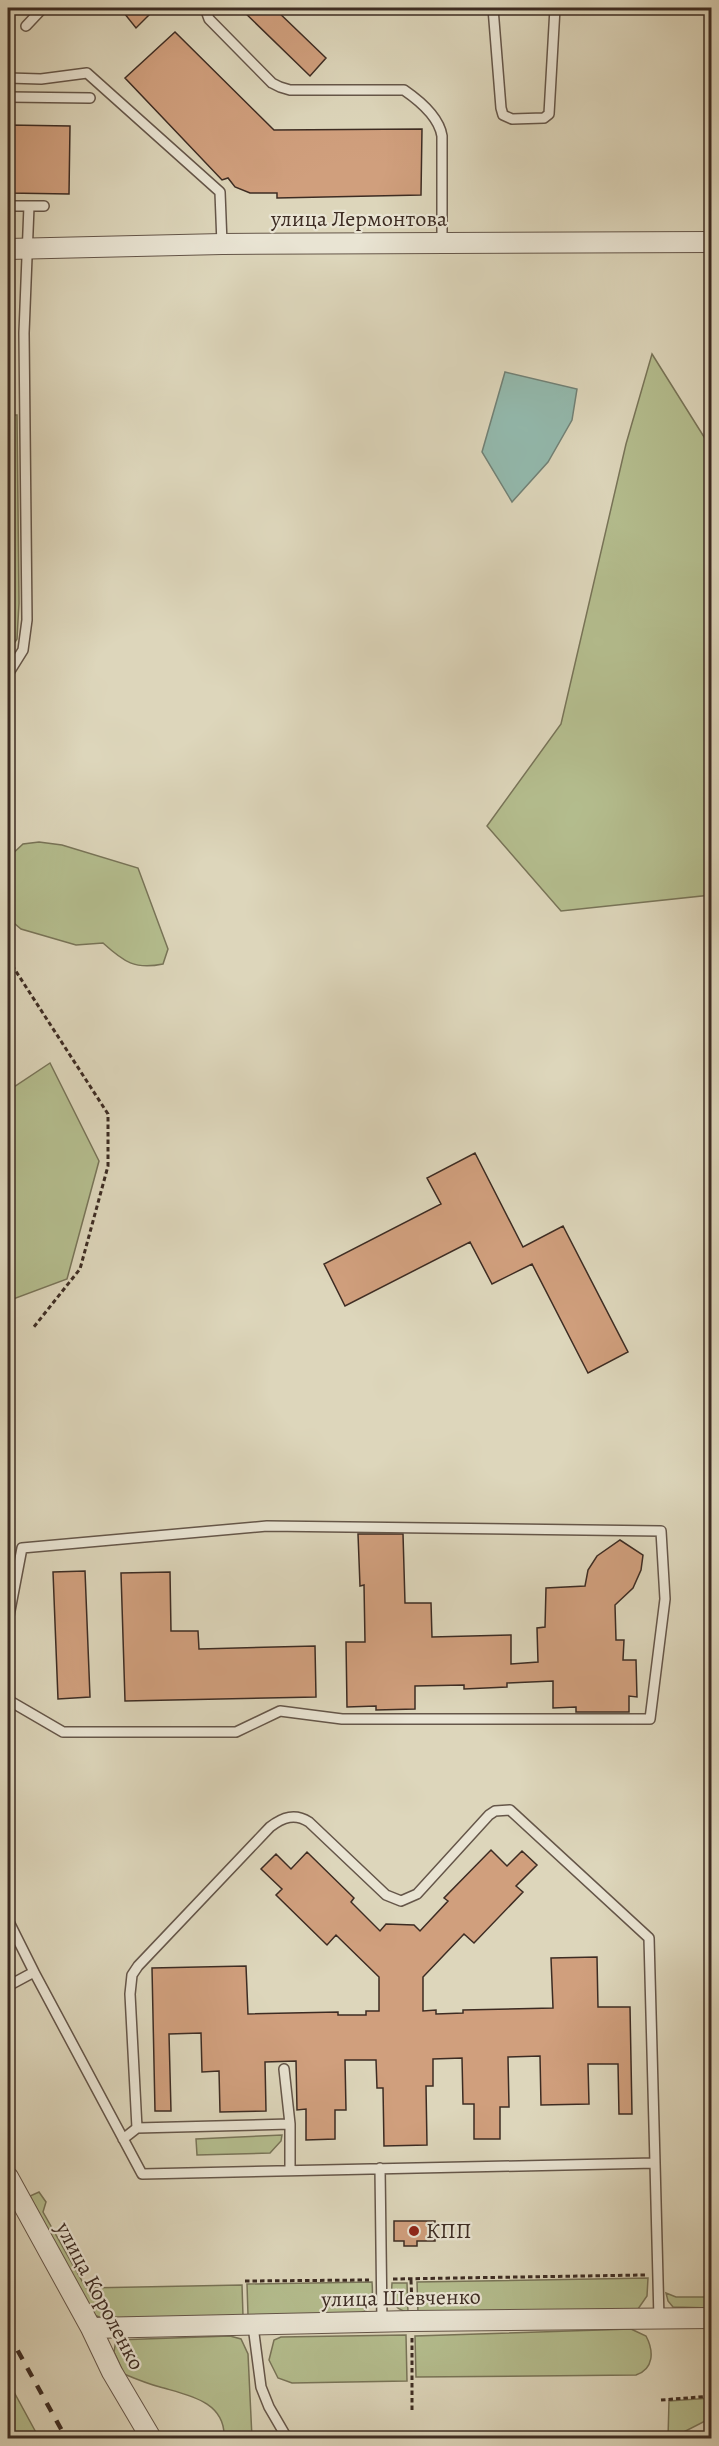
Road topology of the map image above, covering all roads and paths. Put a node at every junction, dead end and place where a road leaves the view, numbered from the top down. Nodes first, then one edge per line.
1 (43, 8) edge
2 (205, 8) edge
3 (493, 8) edge
4 (555, 8) edge
5 (26, 26) dead end
6 (8, 78) edge
7 (8, 97) edge
8 (90, 98) dead end
9 (8, 206) edge
10 (29, 206) junction
11 (45, 206) dead end
12 (711, 242) edge
13 (442, 243) junction
14 (222, 244) junction
15 (8, 249) edge
16 (28, 249) junction
17 (8, 674) edge
18 (8, 959) edge
19 (33, 1328) dead end
20 (8, 1621) edge
21 (8, 1700) edge
22 (8, 1920) edge
23 (34, 1972) junction
24 (8, 1986) edge
25 (284, 2068) dead end
26 (290, 2124) junction
27 (137, 2128) junction
28 (123, 2139) junction
29 (655, 2163) junction
30 (380, 2168) junction
31 (290, 2170) junction
32 (8, 2177) edge
33 (659, 2274) junction
34 (381, 2279) junction
35 (411, 2280) junction
36 (245, 2281) dead end
37 (412, 2309) dead end
38 (711, 2318) edge
39 (659, 2319) junction
40 (382, 2322) junction
41 (253, 2326) junction
42 (91, 2328) junction
43 (412, 2336) dead end
44 (711, 2396) edge
45 (661, 2400) dead end
46 (412, 2413) dead end
47 (151, 2439) edge
48 (287, 2439) edge

1 - 5 lane
2 - 13 lane
3 - 4 lane
6 - 14 lane
7 - 8 lane
9 - 10 lane
10 - 11 lane
10 - 16 lane
12 - 13 street, улица Лермонтова
13 - 14 street, улица Лермонтова
14 - 16 street, улица Лермонтова
15 - 16 street, улица Лермонтова
16 - 17 lane
18 - 19 path
20 - 21 lane
22 - 23 lane
23 - 24 lane
23 - 28 lane
25 - 26 lane
26 - 27 lane
26 - 31 lane
27 - 28 lane
27 - 29 lane
28 - 31 lane
29 - 30 lane
29 - 33 lane
30 - 31 lane
30 - 34 lane
32 - 42 street, улица Короленко
33 - 35 path
33 - 39 lane
34 - 35 path
34 - 36 path
34 - 40 lane
35 - 37 path
38 - 39 street, улица Шевченко
39 - 40 street, улица Шевченко
40 - 41 street, улица Шевченко
41 - 42 street, улица Шевченко
41 - 48 lane
42 - 47 street, улица Короленко
43 - 46 path
44 - 45 path

